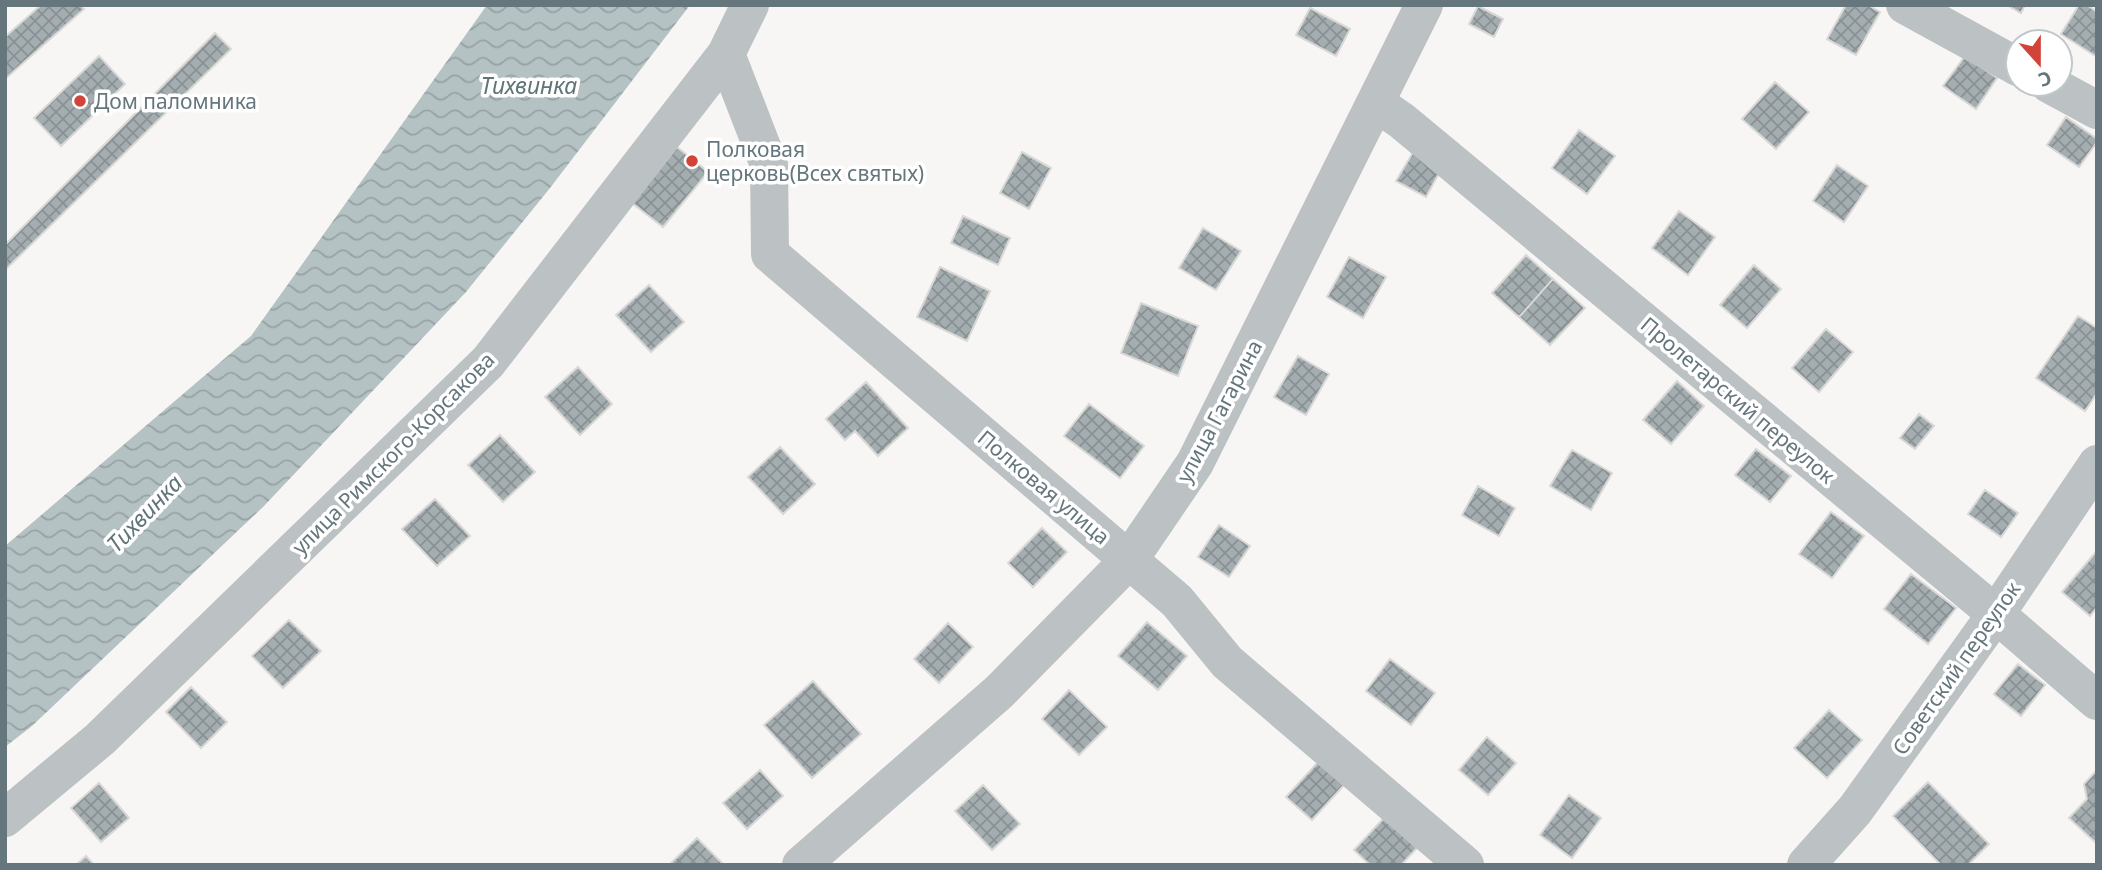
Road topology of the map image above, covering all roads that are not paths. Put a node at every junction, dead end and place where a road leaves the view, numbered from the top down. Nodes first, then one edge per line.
1 (750, 5) edge
2 (1424, 5) edge
3 (1905, 5) edge
4 (726, 54) junction
5 (2004, 59) edge
6 (2074, 98) edge
7 (1376, 103) junction
8 (2097, 110) edge
9 (2097, 464) edge
10 (1129, 559) junction
11 (1996, 614) junction
12 (2097, 701) edge
13 (5, 818) edge
14 (802, 865) edge
15 (1465, 865) edge
16 (1806, 865) edge

1 - 4 street, улица Римского-Корсакова
2 - 7 street, улица Гагарина
3 - 5 street
4 - 10 street, Полковая улица
4 - 13 street, улица Римского-Корсакова
6 - 8 street
7 - 10 street, улица Гагарина
7 - 11 street, Пролетарский переулок
9 - 11 street, Советский переулок
10 - 14 street, улица Гагарина
10 - 15 street, Полковая улица
11 - 12 street, Пролетарский переулок
11 - 16 street, Советский переулок

